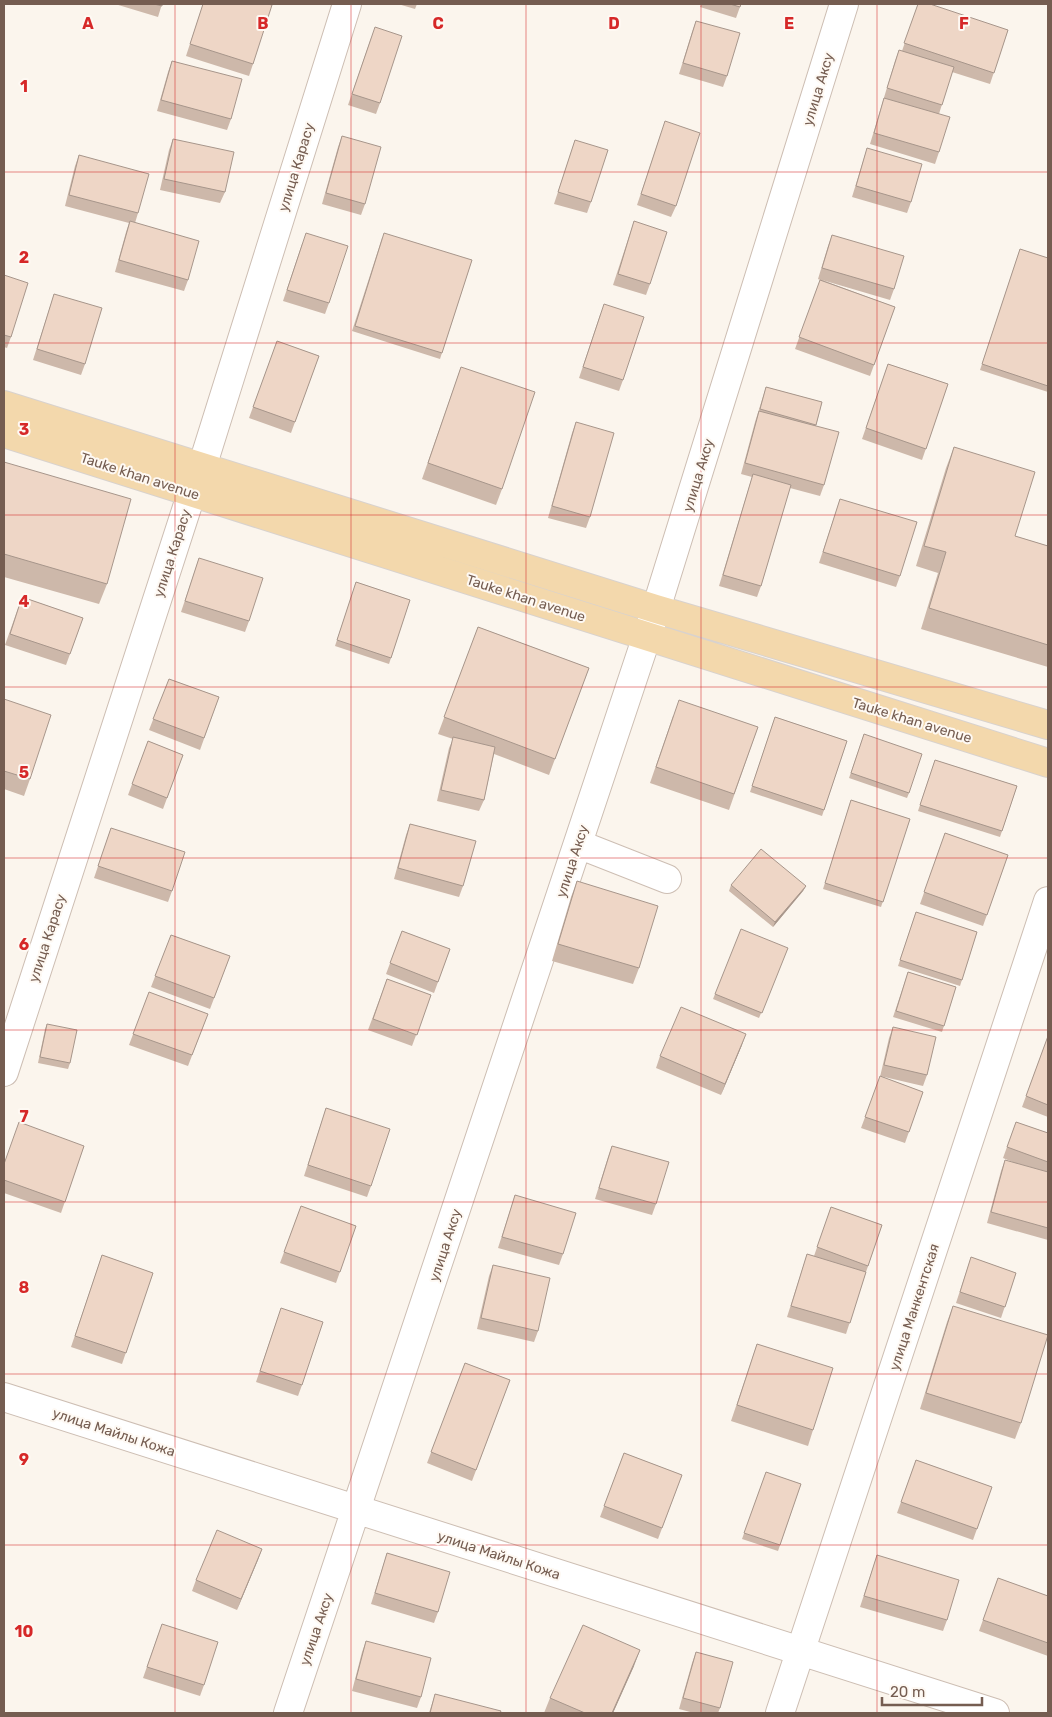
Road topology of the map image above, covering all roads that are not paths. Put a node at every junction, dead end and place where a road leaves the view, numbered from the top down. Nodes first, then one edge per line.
1 (347, 4) edge
2 (844, 4) edge
3 (4, 405) edge
4 (4, 433) edge
5 (202, 467) junction
6 (192, 492) junction
7 (656, 610) junction
8 (647, 636) junction
9 (1048, 725) edge
10 (1048, 763) edge
11 (578, 844) junction
12 (667, 879) dead end
13 (1048, 901) edge
14 (4, 1072) edge
15 (4, 1396) edge
16 (356, 1510) junction
17 (801, 1651) junction
18 (288, 1713) edge
19 (780, 1713) edge
20 (995, 1713) edge

1 - 5 street, улица Карасу
2 - 7 street, улица Аксу
3 - 5 main road, Tauke khan avenue
4 - 6 main road, Tauke khan avenue
5 - 6 street, улица Карасу
5 - 7 main road, Tauke khan avenue
6 - 8 main road, Tauke khan avenue
6 - 14 street, улица Карасу
7 - 8 street, улица Аксу
7 - 9 main road, Tauke khan avenue
8 - 10 main road, Tauke khan avenue
8 - 11 street, улица Аксу
11 - 12 street
11 - 16 street, улица Аксу
13 - 17 street, улица Манкентская
15 - 16 street, улица Майлы Кожа
16 - 17 street, улица Майлы Кожа
16 - 18 street, улица Аксу
17 - 19 street, улица Манкентская
17 - 20 street, улица Майлы Кожа

